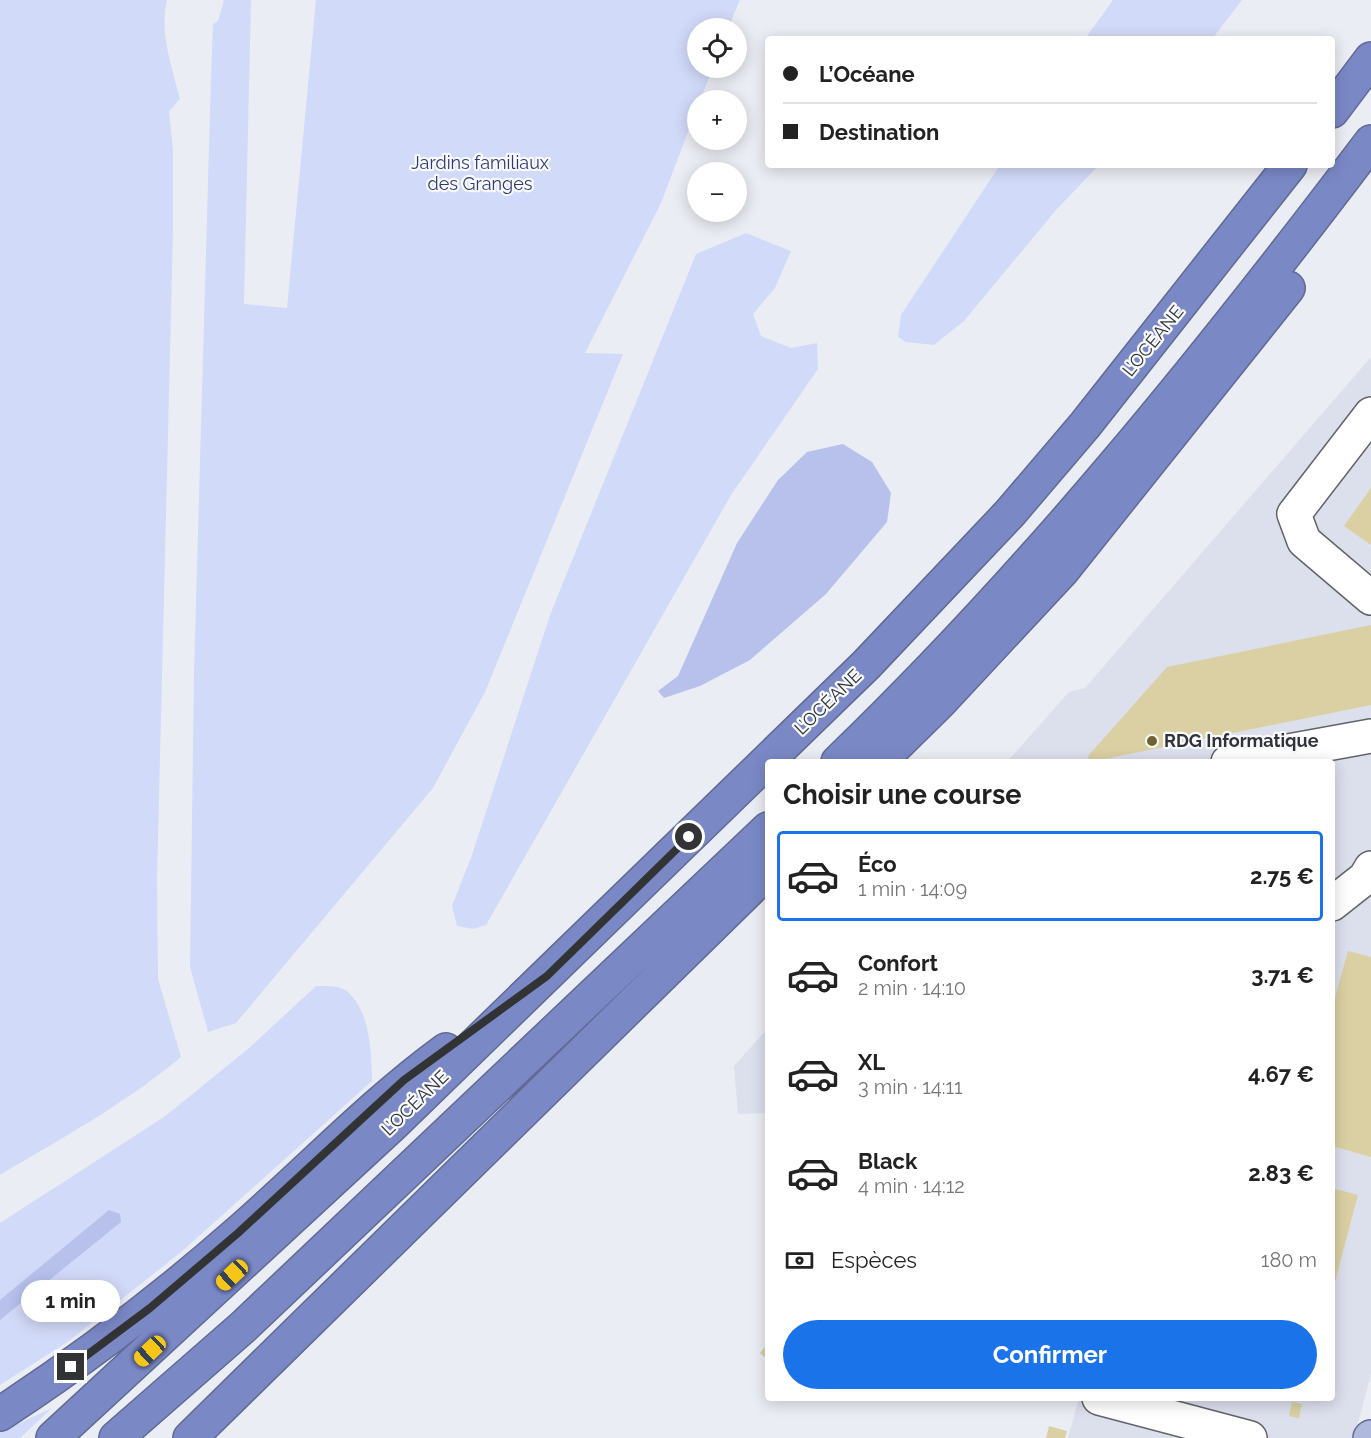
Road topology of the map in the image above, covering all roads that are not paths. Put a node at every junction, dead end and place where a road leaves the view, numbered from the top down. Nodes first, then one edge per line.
1 (1371, 59) edge
2 (1335, 107) edge
3 (1371, 142) edge
4 (1288, 168) edge
5 (1371, 180) edge
6 (1371, 414) edge
7 (1371, 598) edge
8 (1371, 736) edge
9 (770, 759) edge
10 (841, 759) edge
11 (882, 759) edge
12 (1244, 759) edge
13 (765, 763) edge
14 (765, 832) edge
15 (1371, 868) edge
16 (765, 874) edge
17 (1335, 902) edge
18 (547, 976) junction
19 (1124, 1401) edge
20 (1152, 1405) edge
21 (0, 1414) edge
22 (53, 1438) edge
23 (116, 1438) edge
24 (190, 1438) edge
25 (1250, 1438) edge

1 - 2 highway
3 - 10 highway
4 - 9 highway, L’OCÉANE
5 - 11 highway
6 - 7 street
8 - 12 street
13 - 18 highway, L’OCÉANE
14 - 23 highway
15 - 17 street
16 - 24 highway
18 - 21 highway
18 - 22 highway, L’OCÉANE
19 - 20 street
20 - 25 street

